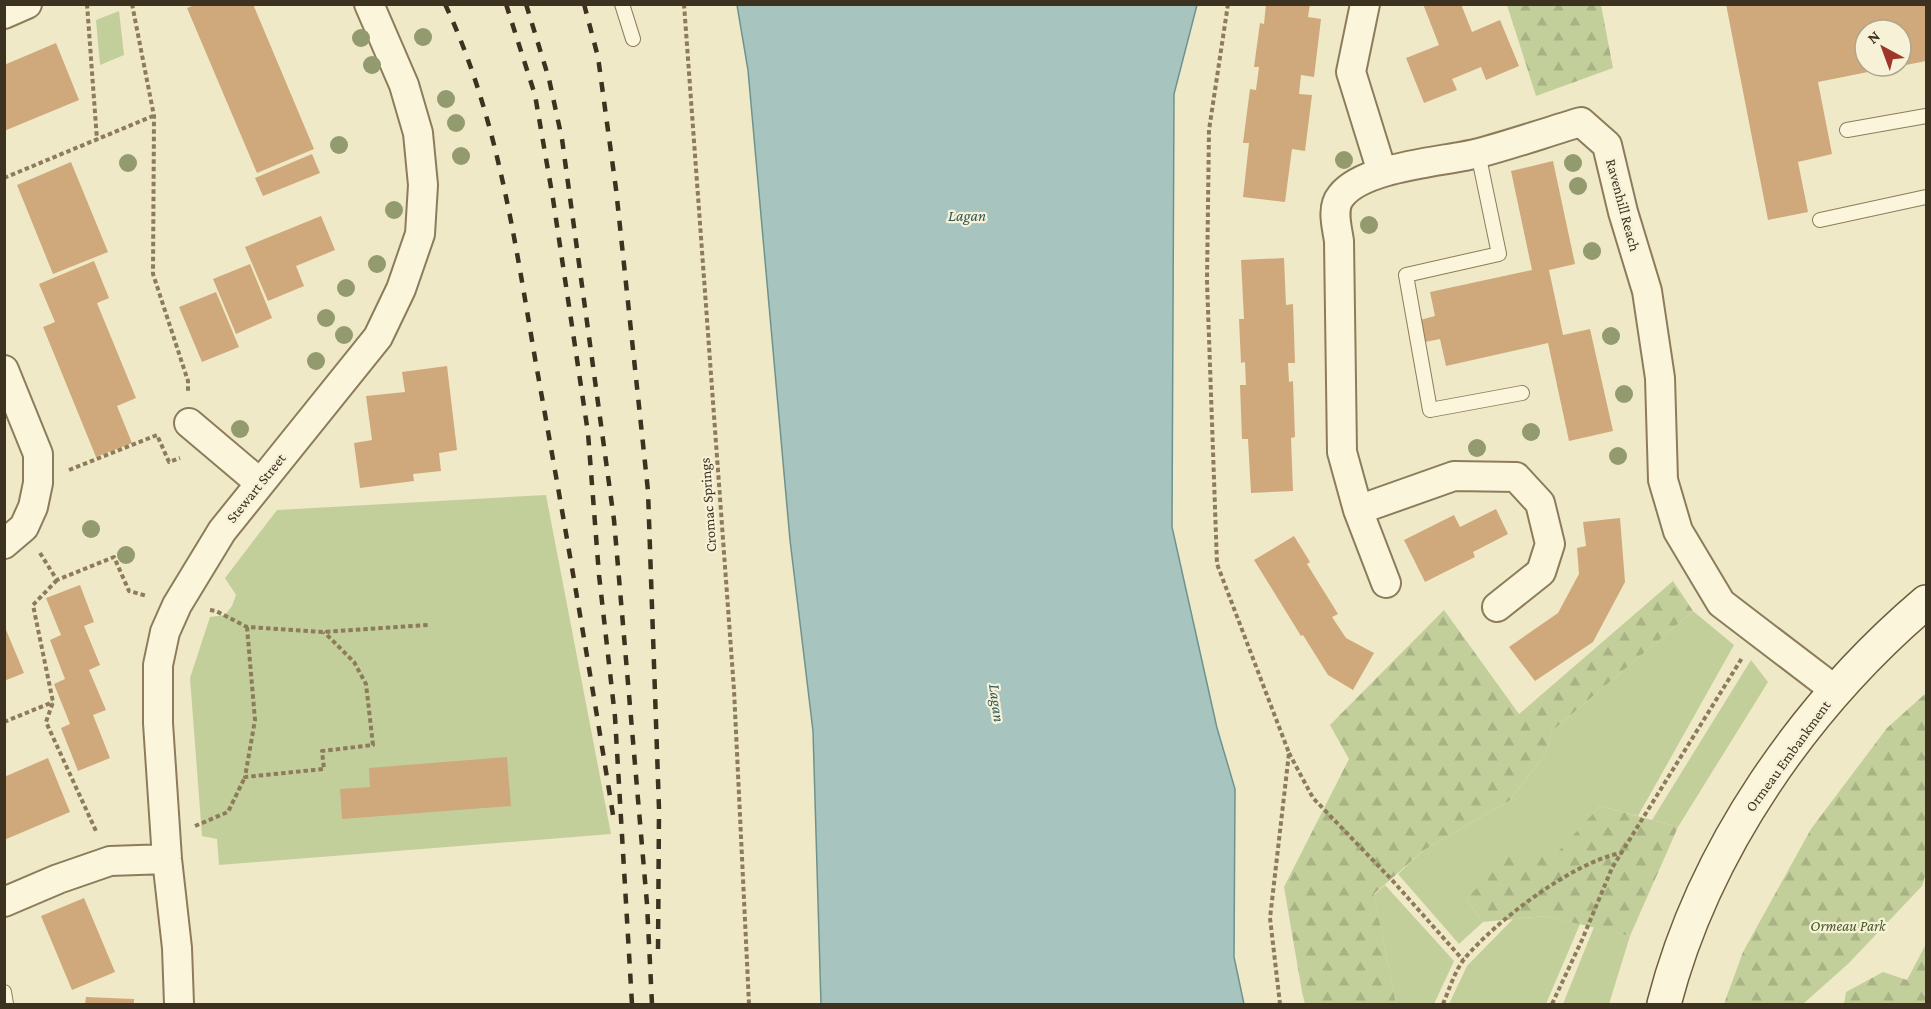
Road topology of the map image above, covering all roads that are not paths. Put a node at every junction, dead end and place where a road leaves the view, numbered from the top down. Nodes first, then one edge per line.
1 (27, 4) edge
2 (369, 4) edge
3 (622, 4) edge
4 (1365, 4) edge
5 (4, 14) edge
6 (633, 39) dead end
7 (1926, 116) edge
8 (1847, 130) dead end
9 (1478, 153) junction
10 (1382, 172) junction
11 (1926, 197) edge
12 (1820, 220) dead end
13 (4, 370) edge
14 (1522, 393) dead end
15 (189, 423) road end
16 (260, 483) junction
17 (1358, 510) junction
18 (4, 544) edge
19 (1386, 583) dead end
20 (1926, 602) edge
21 (1497, 607) dead end
22 (1835, 690) junction
23 (167, 859) junction
24 (4, 902) edge
25 (4, 992) edge
26 (6, 1005) edge
27 (179, 1005) edge
28 (1664, 1005) edge

1 - 5 street
2 - 16 street, Stewart Street
3 - 6 lane
4 - 10 street
7 - 8 lane
9 - 10 street, Ravenhill Reach
9 - 14 lane
9 - 22 street, Ravenhill Reach
10 - 17 street, Ravenhill Reach
11 - 12 lane
13 - 18 street
15 - 16 street
16 - 23 street, Stewart Street
17 - 19 street, Ravenhill Reach
17 - 21 street
20 - 22 street, Ormeau Embankment
22 - 28 street, Ormeau Embankment
23 - 24 street
23 - 27 street, Stewart Street
25 - 26 lane

